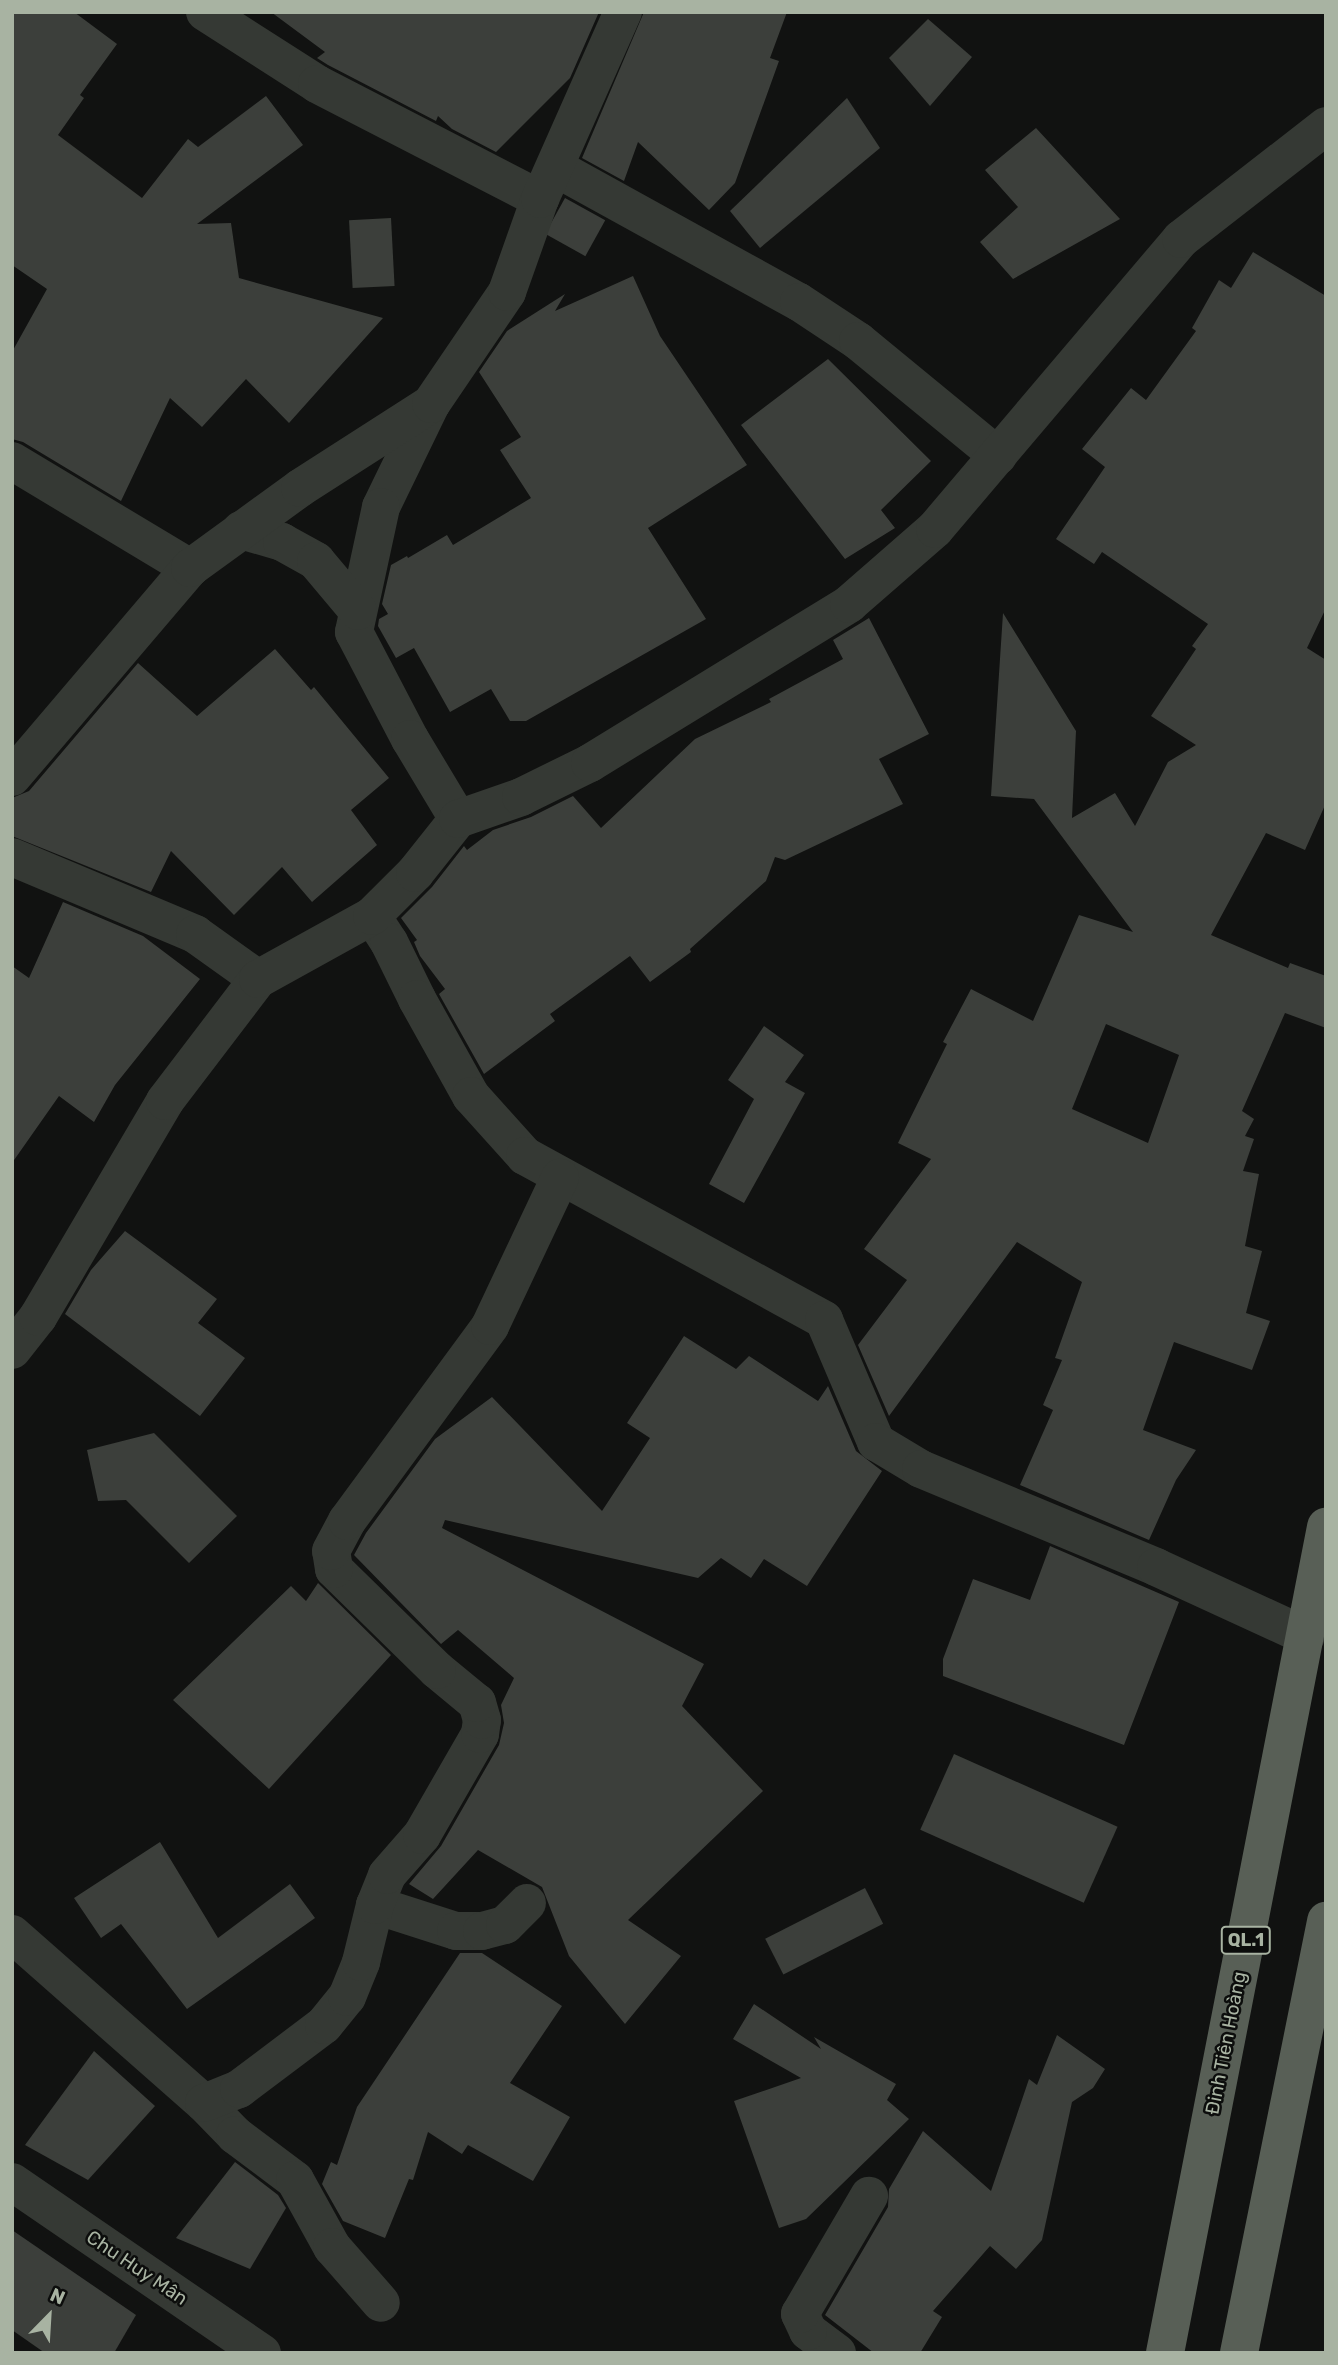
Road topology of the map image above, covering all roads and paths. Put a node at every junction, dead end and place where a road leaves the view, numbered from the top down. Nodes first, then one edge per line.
1 (205, 12) edge
2 (623, 12) edge
3 (1326, 126) edge
4 (548, 184) junction
5 (431, 404) junction
6 (999, 456) junction
7 (12, 461) edge
8 (242, 530) junction
9 (190, 568) junction
10 (358, 611) junction
11 (12, 777) edge
12 (458, 819) junction
13 (12, 857) edge
14 (372, 916) junction
15 (258, 979) junction
16 (560, 1178) junction
17 (12, 1350) edge
18 (1326, 1527) edge
19 (1306, 1636) junction
20 (527, 1903) dead end
21 (375, 1905) junction
22 (1326, 1922) edge
23 (12, 1934) edge
24 (204, 2103) junction
25 (12, 2182) edge
26 (869, 2196) dead end
27 (381, 2303) dead end
28 (261, 2353) edge
29 (837, 2353) edge
30 (1165, 2353) edge
31 (1239, 2353) edge

1 - 4 street
2 - 4 street
3 - 6 street
4 - 5 street
4 - 6 street
5 - 8 street
5 - 10 street
6 - 12 street
7 - 9 street
8 - 9 street
8 - 10 street
9 - 11 street
10 - 12 street
12 - 14 street
13 - 15 street
14 - 15 street
14 - 16 street
15 - 17 street
16 - 19 street
16 - 21 street
18 - 19 highway, Đinh Tiên Hoàng / QL.1
19 - 30 highway, Đinh Tiên Hoàng / QL.1
20 - 21 street
21 - 24 street
22 - 31 highway
23 - 24 street
24 - 27 street
25 - 28 street, Chu Huy Mân
26 - 29 street

